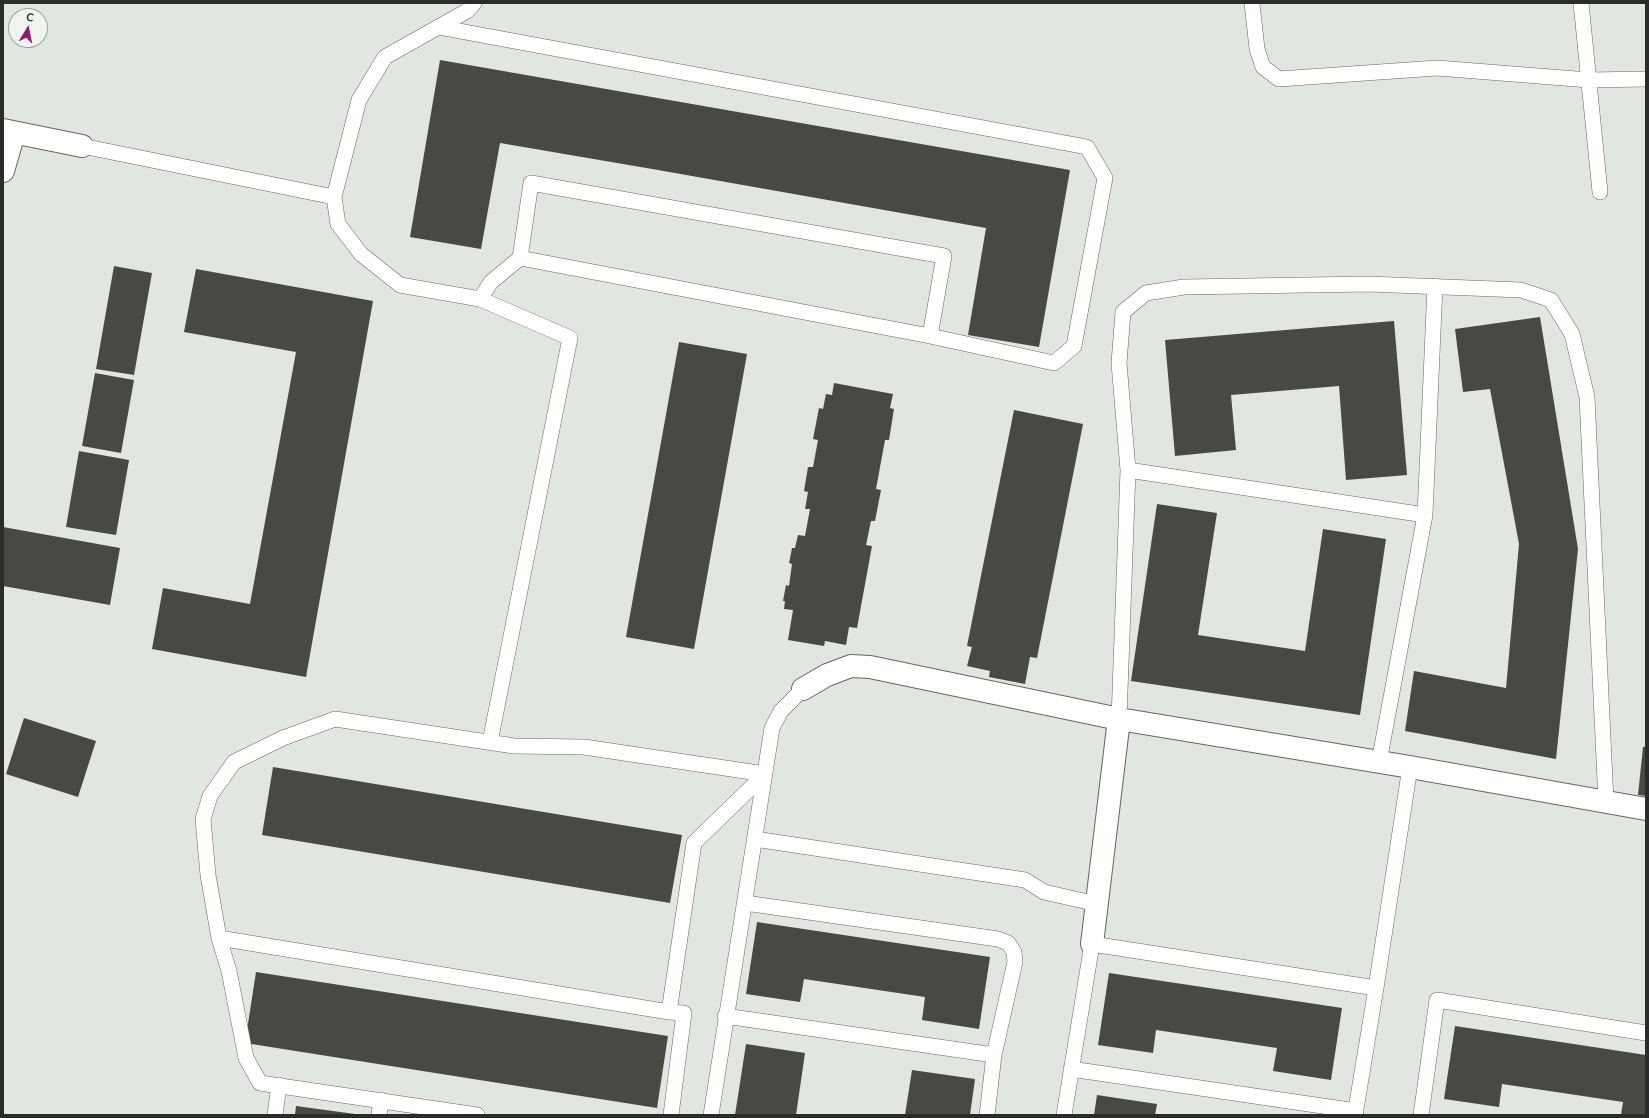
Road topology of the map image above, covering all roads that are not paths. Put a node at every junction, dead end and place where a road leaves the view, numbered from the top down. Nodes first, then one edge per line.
1 (474, 3) edge
2 (1252, 3) edge
3 (1581, 3) edge
4 (438, 27) junction
5 (1646, 79) edge
6 (1590, 80) junction
7 (9, 132) edge
8 (82, 146) joint
9 (3, 171) edge
10 (1600, 192) dead end
11 (334, 197) junction
12 (520, 258) junction
13 (1435, 286) junction
14 (480, 299) junction
15 (930, 336) junction
16 (1128, 470) junction
17 (1425, 515) junction
18 (803, 689) joint
19 (1119, 719) junction
20 (490, 742) junction
21 (1379, 762) junction
22 (1410, 767) junction
23 (765, 774) junction
24 (1606, 802) junction
25 (1646, 809) edge
26 (755, 839) junction
27 (745, 903) junction
28 (1097, 904) junction
29 (219, 938) junction
30 (1092, 944) junction
31 (1376, 988) junction
32 (669, 1012) junction
33 (725, 1016) junction
34 (1646, 1033) edge
35 (994, 1055) junction
36 (1071, 1069) junction
37 (279, 1085) junction
38 (380, 1108) edge
39 (1356, 1113) edge
40 (274, 1115) edge
41 (477, 1115) edge
42 (671, 1115) edge
43 (711, 1115) edge
44 (987, 1115) edge
45 (1064, 1115) edge
46 (1421, 1115) edge

1 - 4 lane
2 - 6 lane
3 - 6 lane
4 - 11 lane
4 - 15 lane
5 - 6 lane
6 - 10 lane
7 - 8 street
7 - 9 street
8 - 11 lane
11 - 14 lane
12 - 14 lane
12 - 15 lane
12 - 15 lane
13 - 16 lane
13 - 17 lane
13 - 24 lane
14 - 20 lane
16 - 17 lane
16 - 19 lane
17 - 21 lane
18 - 19 street
18 - 23 lane
19 - 21 street
19 - 28 street
20 - 23 lane
20 - 29 lane
21 - 22 street
22 - 24 street
22 - 31 lane
23 - 26 lane
23 - 32 lane
24 - 25 street
26 - 27 lane
26 - 28 lane
27 - 33 lane
27 - 35 lane
28 - 30 street
29 - 32 lane
29 - 37 lane
30 - 31 lane
30 - 36 lane
31 - 39 lane
32 - 42 lane
33 - 35 lane
33 - 43 lane
34 - 46 lane
35 - 44 lane
36 - 39 lane
36 - 45 lane
37 - 38 lane
37 - 40 lane
38 - 41 lane

